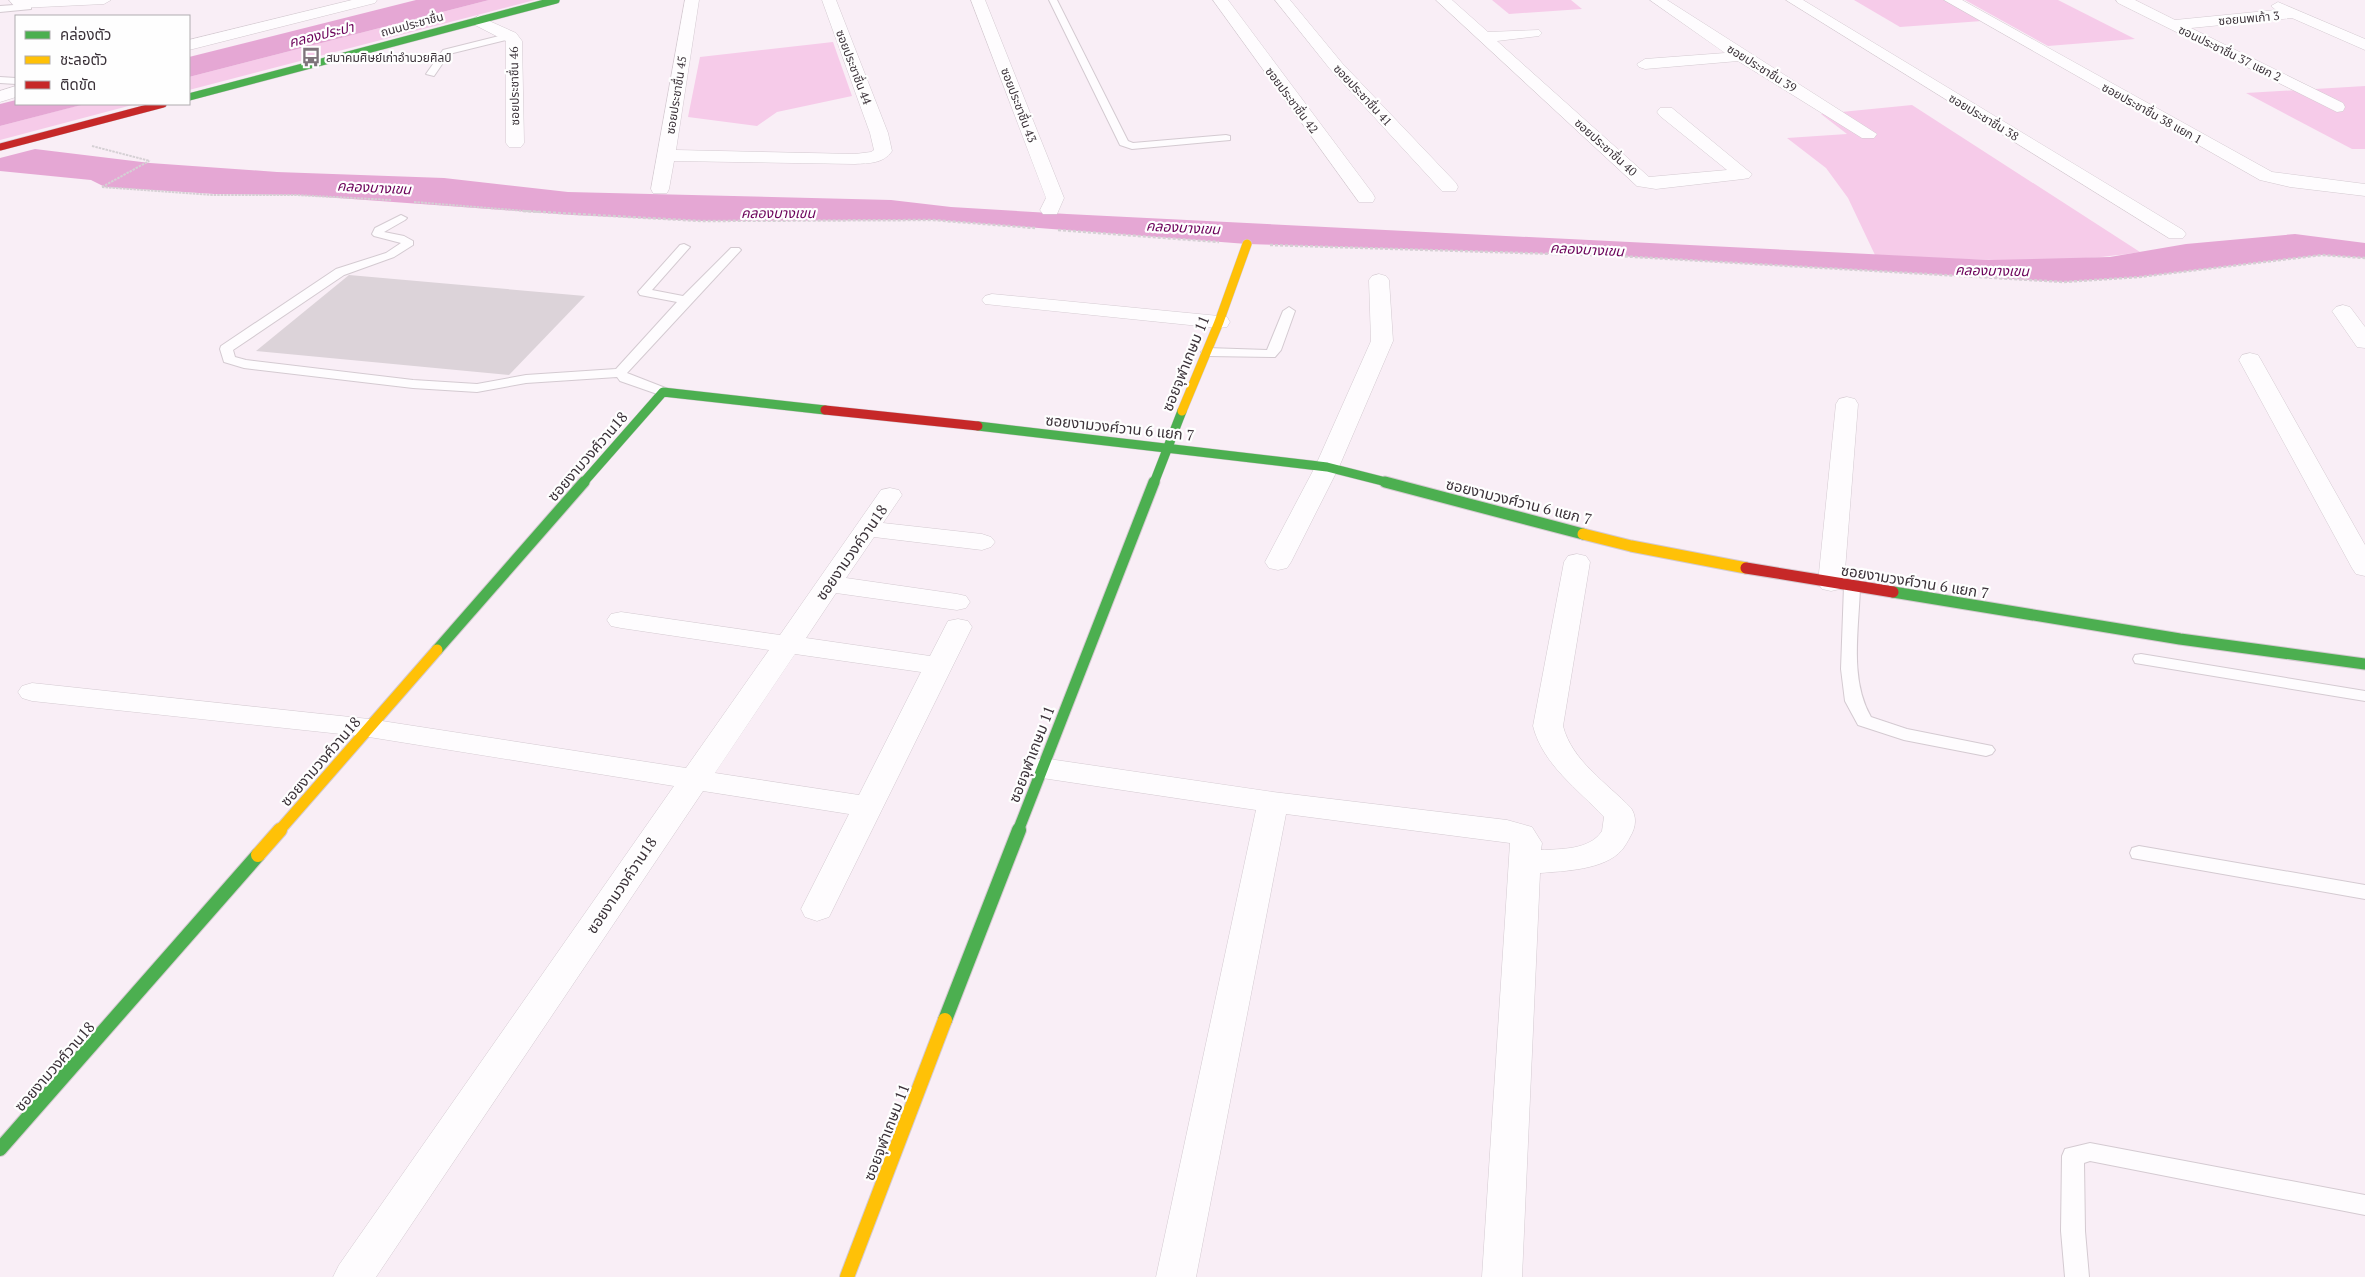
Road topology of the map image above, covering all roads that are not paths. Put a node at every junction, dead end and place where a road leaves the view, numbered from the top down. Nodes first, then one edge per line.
1 (104, 0) edge
2 (370, 0) edge
3 (556, 0) edge
4 (692, 0) edge
5 (829, 0) edge
6 (978, 0) edge
7 (1053, 0) edge
8 (1220, 0) edge
9 (1282, 0) edge
10 (1443, 0) edge
11 (1657, 0) edge
12 (1793, 0) edge
13 (1951, 0) edge
14 (2123, 0) edge
15 (2266, 0) edge
16 (21, 4) edge
17 (286, 8) dead end
18 (0, 9) edge
19 (2296, 14) junction
20 (40, 15) edge
21 (478, 20) junction
22 (274, 24) junction
23 (2173, 25) junction
24 (1534, 33) dead end
25 (511, 36) junction
26 (1484, 37) junction
27 (190, 45) edge
28 (2365, 45) edge
29 (1741, 56) junction
30 (1645, 64) dead end
31 (431, 74) dead end
32 (0, 80) edge
33 (15, 81) edge
34 (15, 91) edge
35 (0, 97) edge
36 (190, 97) edge
37 (159, 105) edge
38 (2337, 106) dead end
39 (1666, 112) dead end
40 (1868, 134) dead end
41 (1226, 138) dead end
42 (515, 143) dead end
43 (0, 147) edge
44 (666, 155) junction
45 (1449, 187) dead end
46 (660, 190) dead end
47 (2365, 190) edge
48 (1366, 198) dead end
49 (1050, 210) dead end
50 (401, 218) dead end
51 (2176, 234) dead end
52 (1247, 244) dead end
53 (684, 247) dead end
54 (735, 250) dead end
55 (1379, 280) dead end
56 (686, 300) junction
57 (992, 300) dead end
58 (1289, 311) dead end
59 (2343, 311) dead end
60 (1219, 322) junction
61 (2365, 342) edge
62 (1207, 352) junction
63 (2250, 360) dead end
64 (620, 373) junction
65 (663, 392) junction
66 (1847, 404) dead end
67 (1167, 447) junction
68 (1327, 467) junction
69 (890, 495) dead end
70 (867, 529) junction
71 (982, 542) dead end
72 (1278, 562) dead end
73 (1577, 562) dead end
74 (2365, 568) edge
75 (829, 584) junction
76 (1842, 585) junction
77 (620, 620) dead end
78 (788, 643) junction
79 (2141, 659) dead end
80 (2365, 664) edge
81 (939, 666) junction
82 (32, 692) dead end
83 (2365, 696) edge
84 (369, 728) junction
85 (1986, 750) dead end
86 (1042, 768) junction
87 (694, 779) junction
88 (1273, 802) junction
89 (868, 807) junction
90 (2139, 853) dead end
91 (1525, 863) junction
92 (2365, 892) edge
93 (817, 909) dead end
94 (0, 1149) edge
95 (2365, 1205) edge
96 (353, 1277) edge
97 (846, 1277) edge
98 (1176, 1277) edge
99 (1502, 1277) edge
100 (2078, 1277) edge

1 - 16 street
2 - 22 street
3 - 21 street, ถนนประชาชื่น
4 - 44 street, ซอยประชาชื่น 45
5 - 44 street, ซอยประชาชื่น 44
6 - 49 street, ซอยประชาชื่น 43
7 - 41 lane
8 - 48 street, ซอยประชาชื่น 42
9 - 45 street, ซอยประชาชื่น 41
10 - 26 street, ซอยประชาชื่น 40
11 - 29 street, ซอยประชาชื่น 39
12 - 51 street, ซอยประชาชื่น 38
13 - 47 street, ซอยประชาชื่น 38 แยก 1
14 - 23 street, ซอนประชาชื่น 37 แยก 2
15 - 19 street
16 - 18 lane
16 - 20 street
17 - 22 street
19 - 23 street, ซอยนพเก้า 3
19 - 28 street
21 - 25 street, ซอยประชาชื่น 46
21 - 36 street, ถนนประชาชื่น
22 - 27 street
23 - 38 street, ซอนประชาชื่น 37 แยก 2
24 - 26 street
25 - 31 lane
25 - 42 street, ซอยประชาชื่น 46
26 - 39 street, ซอยประชาชื่น 40
29 - 30 street
29 - 40 street, ซอยประชาชื่น 39
32 - 33 lane
34 - 35 street
37 - 43 street
44 - 46 street, ซอยประชาชื่น 45
50 - 64 lane
52 - 60 street, ซอยจุฬาเกษม 11
53 - 56 lane
54 - 56 lane
55 - 68 street
56 - 64 lane
57 - 60 street
58 - 62 lane
59 - 61 street
60 - 62 street, ซอยจุฬาเกษม 11
62 - 67 street, ซอยจุฬาเกษม 11
63 - 74 street
64 - 65 lane
65 - 67 street, ซอยงามวงศ์วาน 6 แยก 7
65 - 84 street, ซอยงามวงศ์วาน18
66 - 76 street
67 - 68 street, ซอยงามวงศ์วาน 6 แยก 7
67 - 86 street, ซอยจุฬาเกษม 11
68 - 72 street
68 - 76 street, ซอยงามวงศ์วาน 6 แยก 7
69 - 70 street, ซอยงามวงค์วาน18
70 - 71 street
70 - 75 street, ซอยงามวงค์วาน18
73 - 91 street
75 - 78 street, ซอยงามวงค์วาน18
75 - 81 street
76 - 80 street, ซอยงามวงศ์วาน 6 แยก 7
76 - 85 lane
77 - 78 street
78 - 81 street
78 - 87 street, ซอยงามวงค์วาน18
79 - 83 lane
81 - 89 street
82 - 84 street
84 - 87 street
84 - 94 street, ซอยงามวงศ์วาน18
86 - 88 street
86 - 97 street, ซอยจุฬาเกษม 11
87 - 89 street
87 - 96 street, ซอยงามวงค์วาน18
88 - 91 street
88 - 98 street
89 - 93 street
90 - 92 lane
91 - 99 street
95 - 100 lane

